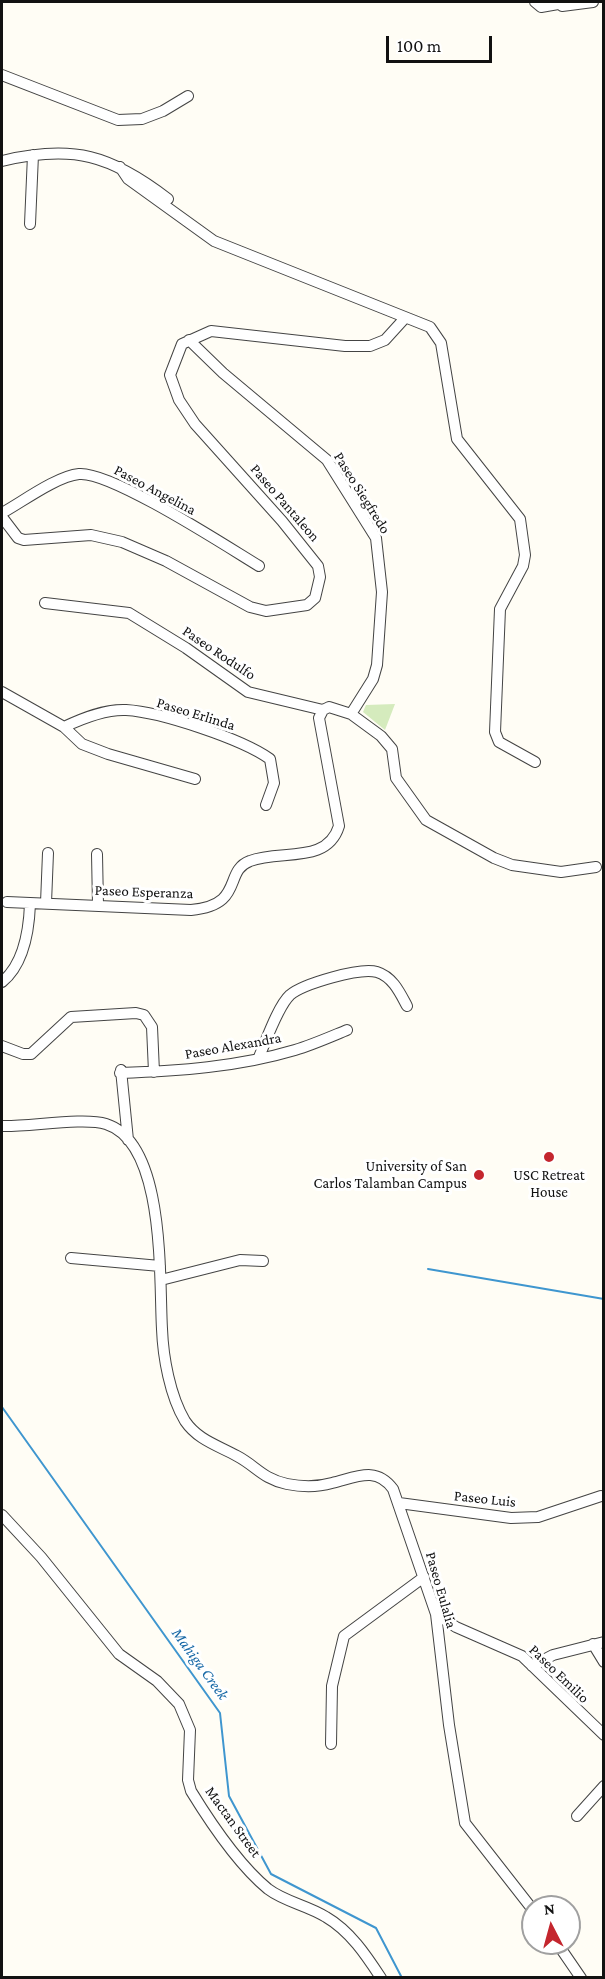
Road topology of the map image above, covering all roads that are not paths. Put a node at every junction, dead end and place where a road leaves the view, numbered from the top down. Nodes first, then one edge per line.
1 (535, 2) edge
2 (592, 2) edge
3 (558, 3) edge
4 (2, 75) edge
5 (188, 96) dead end
6 (33, 154) junction
7 (2, 161) edge
8 (30, 224) dead end
9 (405, 318) junction
10 (189, 340) junction
11 (2, 515) edge
12 (259, 566) dead end
13 (45, 603) dead end
14 (2, 692) edge
15 (323, 710) junction
16 (351, 714) junction
17 (64, 727) junction
18 (535, 762) dead end
19 (195, 779) dead end
20 (266, 805) dead end
21 (48, 853) dead end
22 (98, 854) dead end
23 (596, 867) dead end
24 (7, 902) dead end
25 (46, 903) junction
26 (30, 904) junction
27 (98, 905) junction
28 (2, 982) edge
29 (407, 1006) dead end
30 (347, 1030) dead end
31 (2, 1046) edge
32 (259, 1057) junction
33 (154, 1072) junction
34 (2, 1126) edge
35 (128, 1141) junction
36 (71, 1258) dead end
37 (263, 1261) dead end
38 (160, 1266) junction
39 (161, 1280) junction
40 (601, 1496) dead end
41 (399, 1503) junction
42 (2, 1515) edge
43 (424, 1576) junction
44 (436, 1614) junction
45 (456, 1627) junction
46 (439, 1634) junction
47 (598, 1643) edge
48 (603, 1662) edge
49 (532, 1666) junction
50 (603, 1735) edge
51 (331, 1744) dead end
52 (603, 1786) edge
53 (577, 1816) dead end
54 (521, 1895) edge
55 (566, 1955) edge
56 (381, 1977) edge
57 (582, 1977) edge

1 - 3 street
2 - 3 street
4 - 5 street
6 - 7 street
6 - 8 street
6 - 9 street
9 - 10 street
9 - 18 street
10 - 11 street, Paseo Pantaleon
10 - 16 street, Paseo Siegfredo
11 - 12 street, Paseo Angelina
13 - 15 street, Paseo Rodulfo
14 - 17 street
15 - 16 street, Paseo Rodulfo
15 - 27 street, Paseo Esperanza
16 - 23 street, Paseo Rodulfo
17 - 19 street
17 - 20 street, Paseo Erlinda
21 - 25 street
22 - 27 street
24 - 26 street, Paseo Esperanza
25 - 26 street, Paseo Esperanza
25 - 27 street, Paseo Esperanza
26 - 28 street
29 - 32 street
30 - 32 street, Paseo Alexandra
31 - 33 street
32 - 33 street, Paseo Alexandra
33 - 35 street, Paseo Alexandra
34 - 35 street
35 - 38 street
36 - 38 street
37 - 39 street
38 - 39 street
39 - 41 street, Paseo Eulalia
40 - 41 street, Paseo Luis
41 - 43 street, Paseo Eulalia
42 - 56 street, Mactan Street
43 - 44 street, Paseo Eulalia
43 - 51 street
44 - 45 street, Paseo Emilio
44 - 46 street, Paseo Eulalia
45 - 46 street
45 - 49 street, Paseo Emilio
46 - 54 street, Paseo Eulalia
47 - 48 street
47 - 49 street
49 - 50 street, Paseo Emilio
52 - 53 street
55 - 57 street

